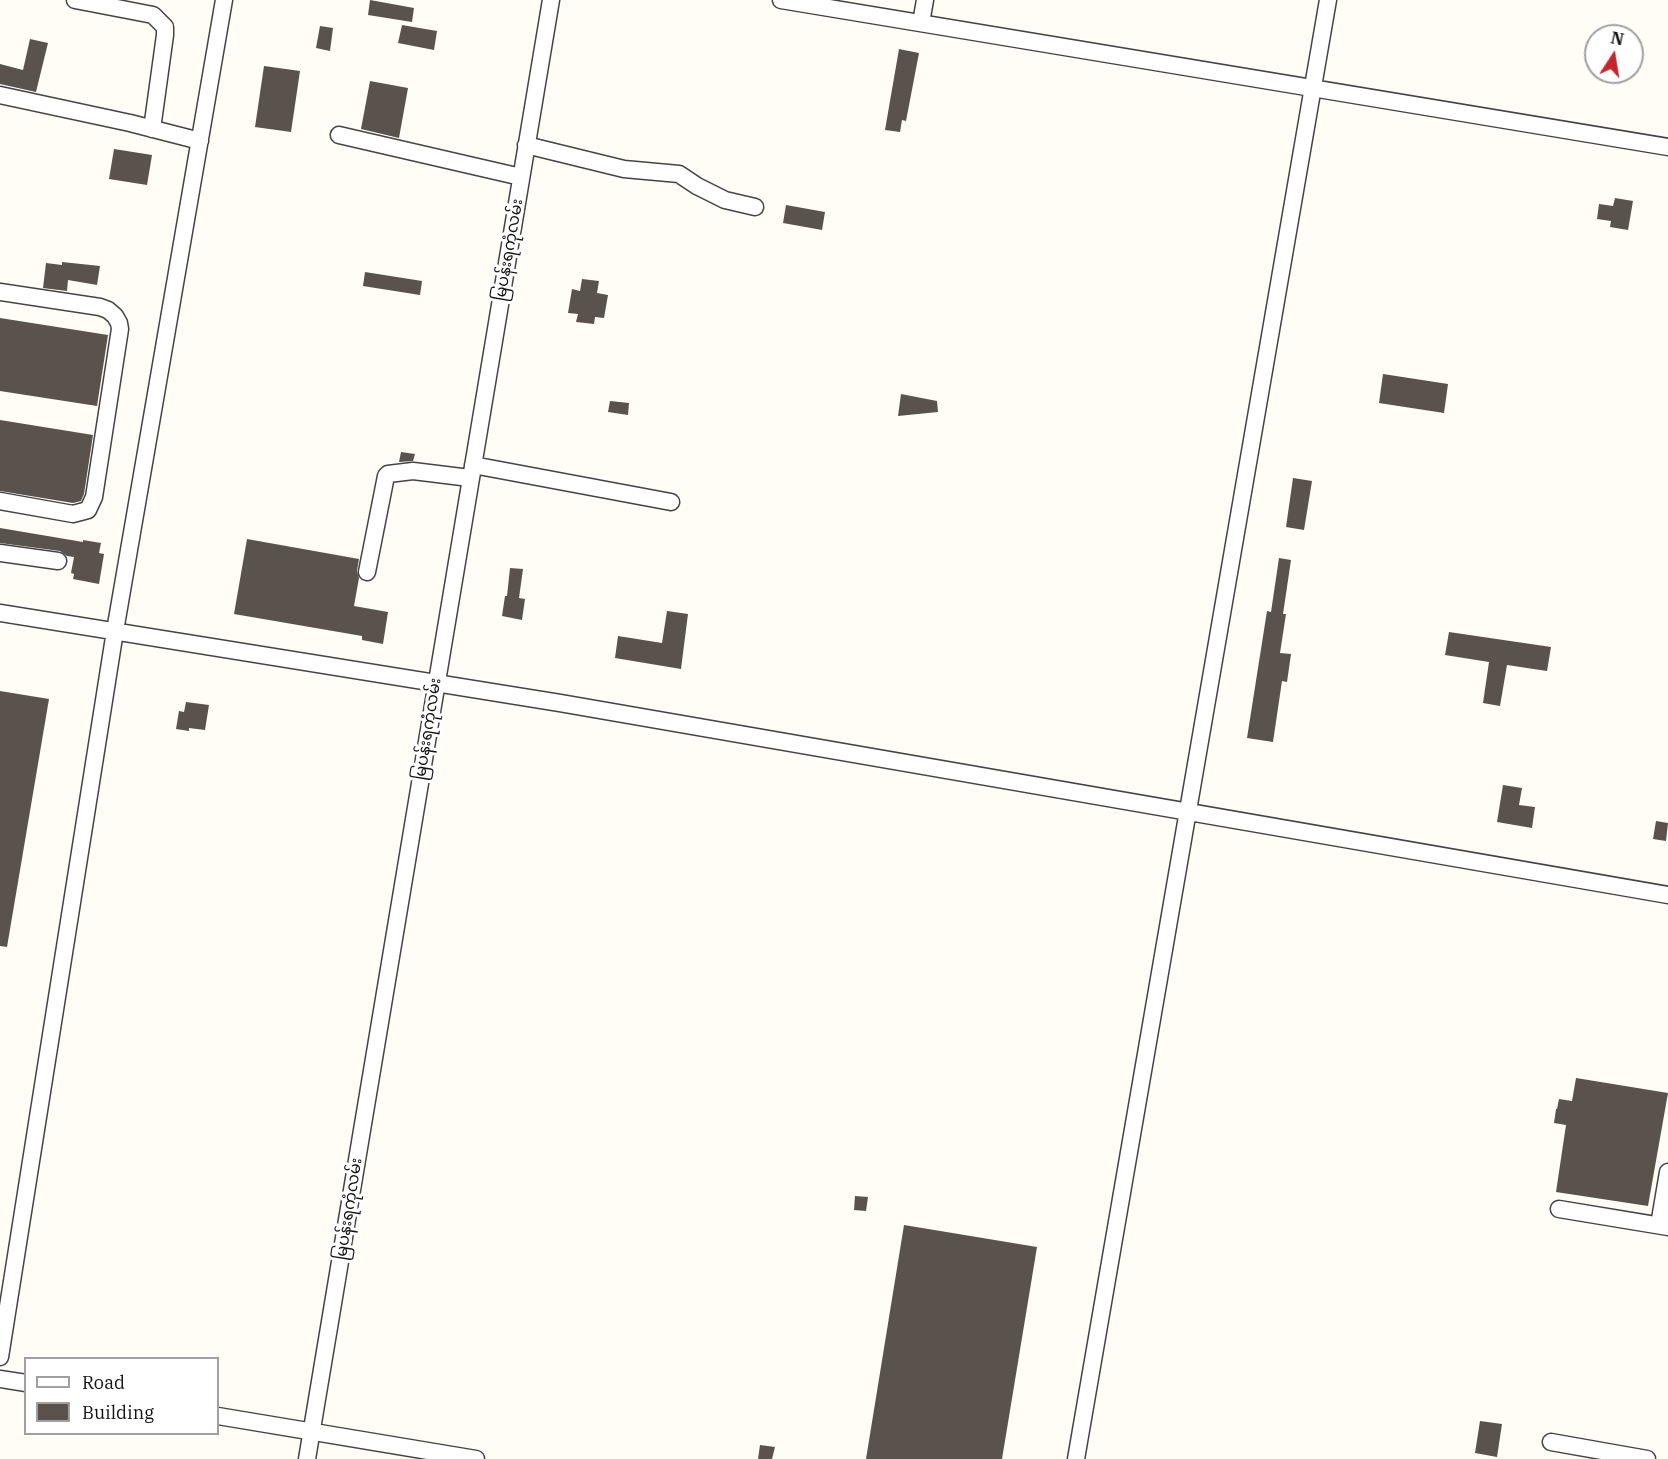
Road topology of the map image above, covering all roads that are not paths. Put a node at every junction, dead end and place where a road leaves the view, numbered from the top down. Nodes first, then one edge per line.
1 (75, 0) edge
2 (224, 0) edge
3 (551, 0) edge
4 (781, 0) edge
5 (925, 0) edge
6 (1329, 0) edge
7 (921, 23) junction
8 (1315, 87) junction
9 (0, 95) edge
10 (152, 129) junction
11 (339, 135) dead end
12 (200, 141) junction
13 (526, 145) junction
14 (1668, 147) edge
15 (521, 177) junction
16 (755, 207) dead end
17 (0, 292) edge
18 (472, 471) junction
19 (0, 501) edge
20 (671, 502) dead end
21 (0, 553) edge
22 (58, 561) dead end
23 (367, 572) dead end
24 (0, 613) edge
25 (115, 631) junction
26 (436, 683) junction
27 (1189, 812) junction
28 (1668, 895) edge
29 (1668, 1172) edge
30 (1559, 1209) dead end
31 (1664, 1226) edge
32 (0, 1357) edge
33 (0, 1379) edge
34 (24, 1383) edge
35 (219, 1416) edge
36 (312, 1432) junction
37 (1551, 1442) dead end
38 (307, 1459) edge
39 (476, 1459) edge
40 (1076, 1459) edge
41 (1647, 1459) edge

1 - 10 street
2 - 12 street
3 - 13 street, မြပန်းရကုံလမ်း
4 - 7 street
5 - 7 street
6 - 8 street
7 - 8 street
8 - 14 street
8 - 27 street
9 - 10 street
10 - 12 street
11 - 15 street
12 - 25 street
13 - 15 street, မြပန်းရကုံလမ်း
13 - 16 street
15 - 18 street, မြပန်းရကုံလမ်း
17 - 19 street
18 - 20 street
18 - 23 street
18 - 26 street, မြပန်းရကုံလမ်း
21 - 22 street
24 - 25 street
25 - 26 street
25 - 32 street
26 - 27 street
26 - 36 street, မြပန်းရကုံလမ်း
27 - 28 street
27 - 40 street
29 - 31 street
30 - 31 street
33 - 34 street
35 - 36 street
36 - 38 street, မြပန်းရကုံလမ်း
36 - 39 street
37 - 41 street

